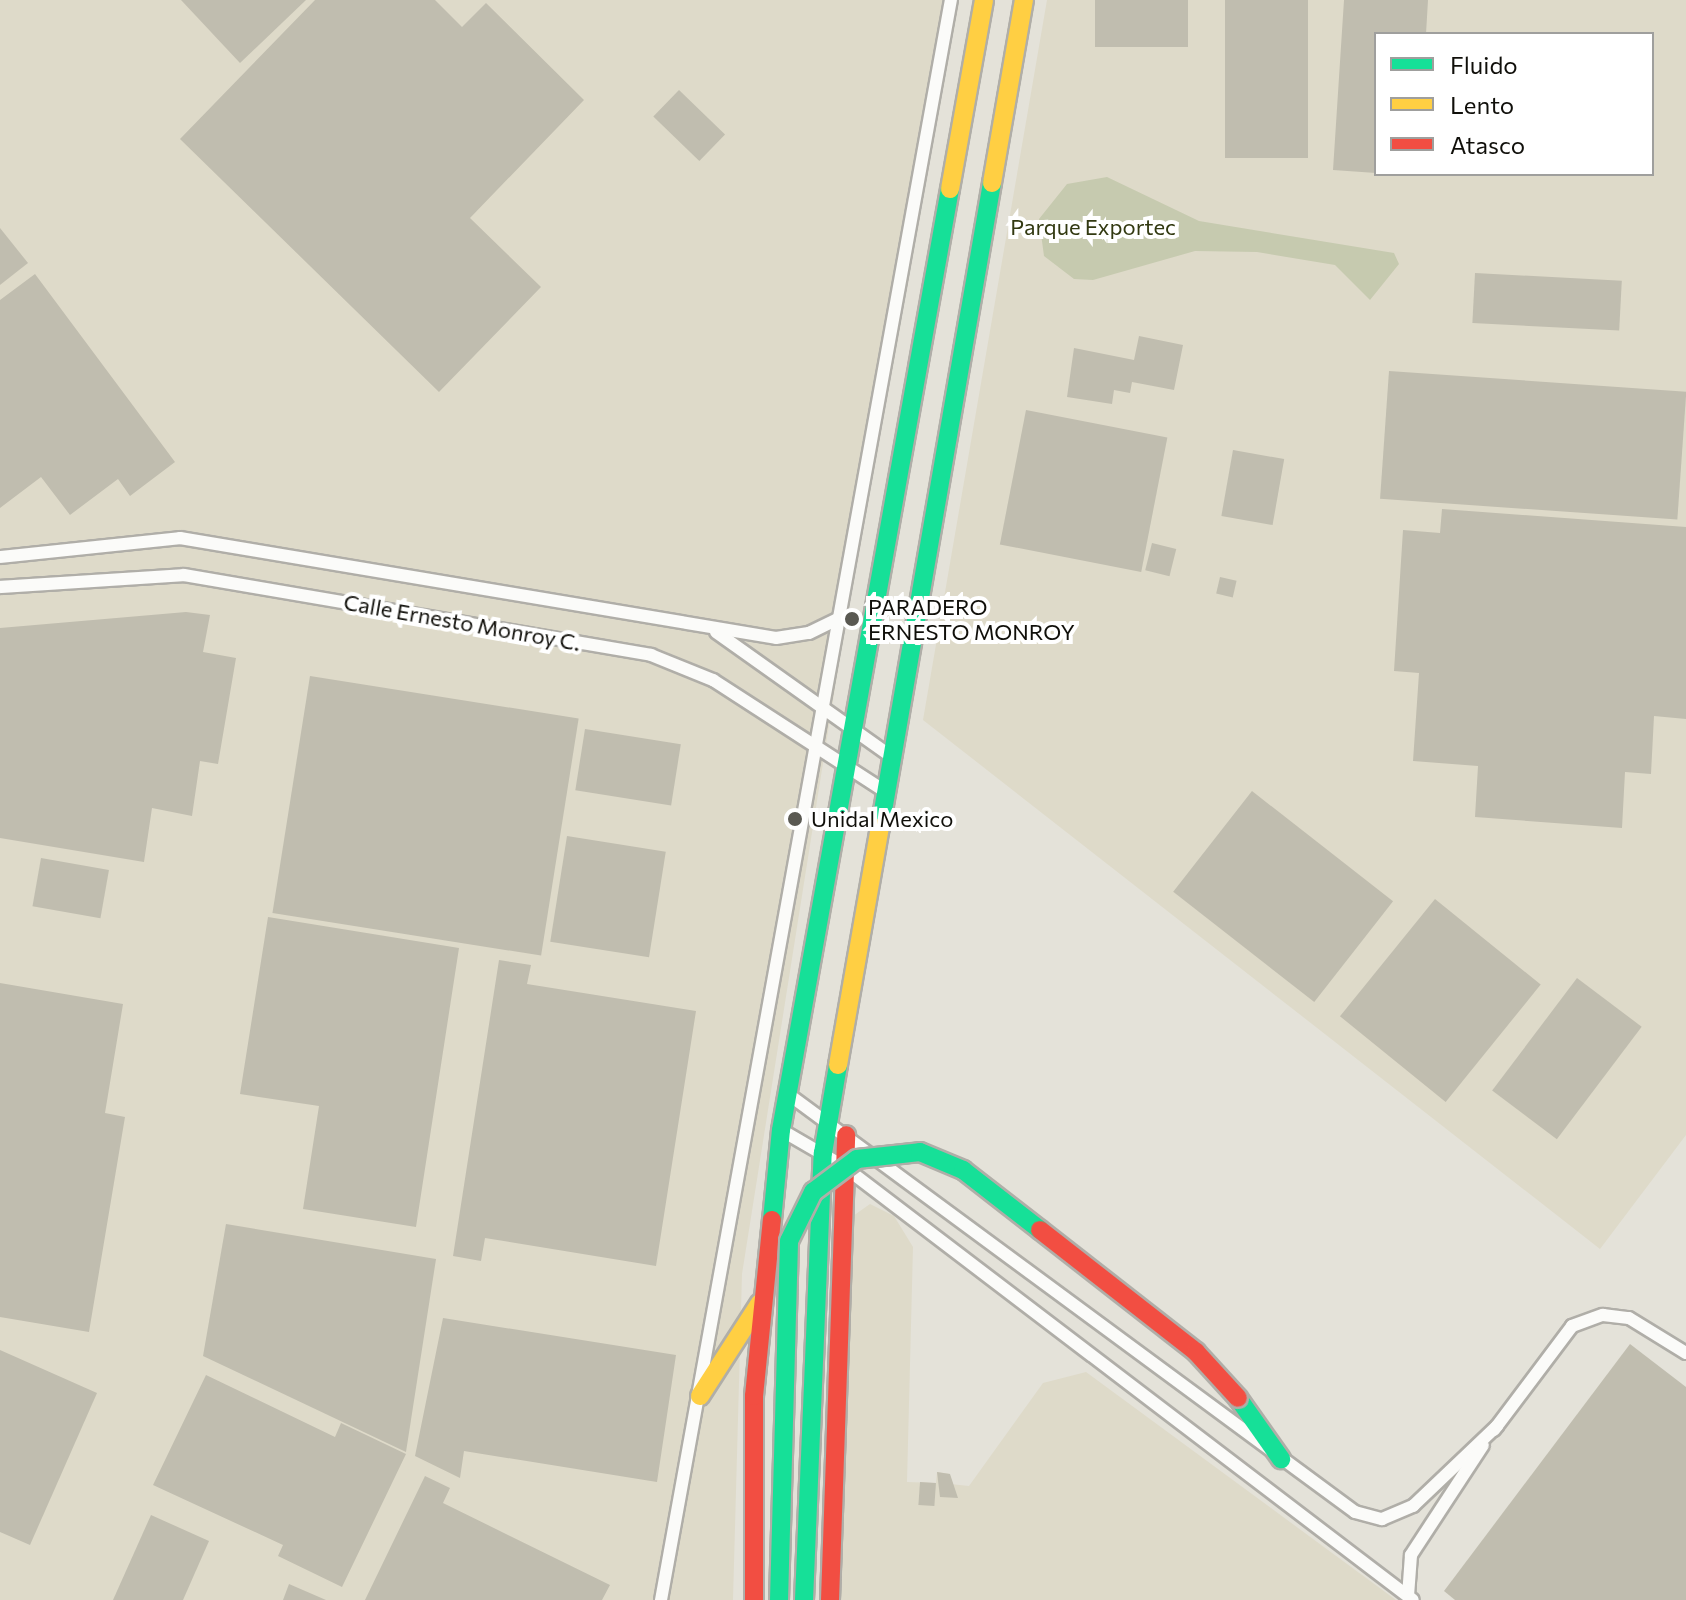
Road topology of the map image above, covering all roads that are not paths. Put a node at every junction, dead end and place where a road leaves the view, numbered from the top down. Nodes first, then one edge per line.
1 (951, 0) edge
2 (984, 0) edge
3 (1024, 0) edge
4 (0, 557) edge
5 (0, 587) edge
6 (844, 616) junction
7 (710, 628) junction
8 (827, 705) junction
9 (856, 730) junction
10 (816, 747) junction
11 (893, 758) junction
12 (849, 770) junction
13 (886, 792) junction
14 (788, 1094) junction
15 (828, 1121) junction
16 (781, 1130) junction
17 (846, 1135) junction
18 (823, 1153) junction
19 (843, 1166) junction
20 (762, 1300) junction
21 (1686, 1353) edge
22 (700, 1396) junction
23 (1497, 1426) junction
24 (1281, 1459) junction
25 (1410, 1598) edge
26 (661, 1600) edge
27 (754, 1600) edge
28 (779, 1600) edge
29 (804, 1600) edge
30 (830, 1600) edge

1 - 6 street
2 - 9 main road
3 - 11 main road
4 - 7 street, Calle Ernesto Monroy C.
5 - 10 street, Calle Ernesto Monroy C.
6 - 7 street, Calle Ernesto Monroy C.
6 - 8 street
7 - 8 street, Calle Ernesto Monroy C.
8 - 9 street, Calle Ernesto Monroy C.
8 - 10 street
9 - 11 street, Calle Ernesto Monroy C.
9 - 12 main road
10 - 12 street, Calle Ernesto Monroy C.
10 - 22 street
11 - 13 main road
12 - 13 street, Calle Ernesto Monroy C.
12 - 14 main road
13 - 15 main road
14 - 15 street
14 - 16 main road
15 - 17 street
15 - 18 main road
16 - 18 street
16 - 20 main road
17 - 19 main road
17 - 24 street
18 - 19 street
18 - 29 main road
19 - 25 street
19 - 30 main road
20 - 22 main road
20 - 27 main road
21 - 23 street
22 - 26 street
23 - 24 street
23 - 25 street
24 - 28 main road, bridge

